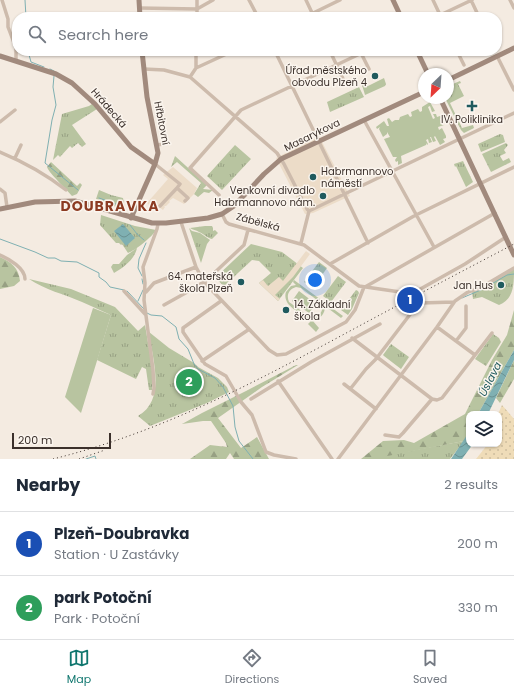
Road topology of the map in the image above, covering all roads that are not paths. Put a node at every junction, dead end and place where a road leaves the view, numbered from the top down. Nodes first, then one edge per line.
1 (2, 0) edge
2 (139, 0) edge
3 (197, 0) edge
4 (213, 0) edge
5 (249, 0) edge
6 (306, 0) edge
7 (340, 0) edge
8 (393, 0) edge
9 (433, 0) edge
10 (471, 0) edge
11 (510, 0) edge
12 (139, 8) junction
13 (514, 8) edge
14 (197, 9) junction
15 (139, 12) edge
16 (197, 12) edge
17 (255, 12) edge
18 (312, 12) edge
19 (318, 12) edge
20 (399, 12) edge
21 (438, 12) edge
22 (447, 12) edge
23 (477, 12) edge
24 (12, 35) edge
25 (514, 48) edge
26 (502, 54) edge
27 (0, 56) edge
28 (17, 56) edge
29 (143, 56) edge
30 (196, 56) edge
31 (222, 56) edge
32 (277, 56) edge
33 (332, 56) edge
34 (355, 56) edge
35 (362, 56) edge
36 (419, 56) edge
37 (460, 56) edge
38 (497, 56) joint
39 (16, 61) junction
40 (337, 65) junction
41 (464, 65) dead end
42 (196, 68) junction
43 (425, 68) edge
44 (369, 69) dead end
45 (144, 70) junction
46 (190, 77) junction
47 (454, 77) edge
48 (344, 80) dead end
49 (292, 87) junction
50 (514, 90) edge
51 (418, 95) edge
52 (443, 104) edge
53 (15, 110) dead end
54 (514, 113) edge
55 (236, 116) junction
56 (364, 120) junction
57 (0, 122) edge
58 (460, 139) junction
59 (318, 142) junction
60 (163, 144) dead end
61 (21, 145) dead end
62 (157, 145) junction
63 (0, 152) edge
64 (15, 158) junction
65 (281, 160) junction
66 (157, 165) junction
67 (514, 167) edge
68 (392, 172) junction
69 (481, 183) junction
70 (177, 188) junction
71 (0, 189) edge
72 (66, 190) dead end
73 (344, 193) junction
74 (219, 195) dead end
75 (185, 201) dead end
76 (160, 206) dead end
77 (7, 207) junction
78 (0, 209) edge
79 (309, 211) junction
80 (495, 213) junction
81 (222, 214) junction
82 (416, 215) junction
83 (131, 218) junction
84 (181, 222) junction
85 (158, 224) junction
86 (248, 230) junction
87 (506, 237) junction
88 (368, 242) junction
89 (301, 243) junction
90 (434, 248) junction
91 (514, 254) edge
92 (0, 255) edge
93 (330, 264) junction
94 (196, 267) junction
95 (514, 268) edge
96 (145, 278) junction
97 (25, 279) dead end
98 (204, 282) junction
99 (154, 283) junction
100 (364, 287) junction
101 (124, 291) dead end
102 (145, 293) junction
103 (221, 301) junction
104 (454, 302) junction
105 (164, 305) dead end
106 (466, 306) dead end
107 (145, 312) junction
108 (380, 324) dead end
109 (437, 327) junction
110 (248, 330) junction
111 (492, 333) dead end
112 (352, 338) junction
113 (456, 341) junction
114 (474, 355) junction
115 (377, 358) junction
116 (202, 361) junction
117 (402, 375) junction
118 (278, 382) junction
119 (344, 384) dead end
120 (351, 388) junction
121 (153, 394) dead end
122 (251, 399) dead end
123 (432, 399) junction
124 (376, 409) junction
125 (385, 435) dead end
126 (296, 459) edge
127 (332, 459) edge
128 (338, 459) edge

1 - 24 street
2 - 12 main road
3 - 14 street
4 - 14 street
5 - 17 street
6 - 18 street
7 - 19 street
8 - 20 main road
9 - 21 street
10 - 22 street
10 - 23 street
11 - 13 street
12 - 14 street
12 - 15 main road
14 - 16 street
25 - 26 main road
27 - 39 main road, Hrádecká
28 - 39 street
29 - 45 main road, Hřbitovní
30 - 42 street
31 - 42 street
32 - 49 street
33 - 40 street
34 - 40 street
35 - 44 street
36 - 43 main road
37 - 41 street
38 - 47 main road
38 - 50 street
39 - 66 main road, Hrádecká
40 - 48 street
40 - 49 street
42 - 46 street
45 - 46 street
45 - 62 main road, Hřbitovní
46 - 55 street
49 - 55 street
49 - 59 street
51 - 56 main road, Masarykova
52 - 58 main road
53 - 57 street
54 - 58 street
55 - 65 street
55 - 74 street
56 - 59 main road, Masarykova
56 - 68 street
58 - 68 street
58 - 69 main road
59 - 65 main road, Masarykova
59 - 73 street
60 - 62 street
61 - 64 street
62 - 66 main road, Hřbitovní
63 - 64 street
64 - 72 street
65 - 79 street
65 - 81 main road, Masarykova
66 - 70 street, Hrádecká
66 - 83 main road, Hřbitovní
67 - 69 street
68 - 73 street
68 - 82 street
69 - 80 main road
69 - 82 street
70 - 75 street, Hrádecká
70 - 76 street
71 - 77 street
73 - 79 street
73 - 88 street
77 - 78 main road, Zábělská
77 - 83 main road, Zábělská
79 - 89 street
80 - 87 main road
80 - 90 street
81 - 84 main road, Zábělská
81 - 86 street, Zábělská
82 - 88 street
82 - 90 street
83 - 85 main road, Zábělská
84 - 85 main road, Zábělská
84 - 94 street
85 - 96 street
86 - 89 street, Zábělská
86 - 98 street
87 - 91 main road
87 - 100 street, Zábělská
88 - 93 street
89 - 93 street, Zábělská
90 - 100 street
92 - 97 street
93 - 100 street, Zábělská
94 - 98 street
94 - 99 street
95 - 104 street
96 - 99 street
96 - 102 street
98 - 103 street
98 - 105 street
99 - 102 street
100 - 110 street
101 - 107 street
102 - 107 street
103 - 110 street
103 - 116 street
104 - 109 street
104 - 115 street
106 - 113 street
107 - 121 street
108 - 112 street
109 - 113 street
109 - 117 street
110 - 116 street
111 - 114 street
112 - 115 street
112 - 118 street
113 - 114 street
114 - 123 street
115 - 117 street
115 - 120 street
116 - 126 street
117 - 123 street
117 - 124 street
118 - 122 street
118 - 127 street
119 - 120 street
120 - 124 street
123 - 125 street
124 - 128 street

